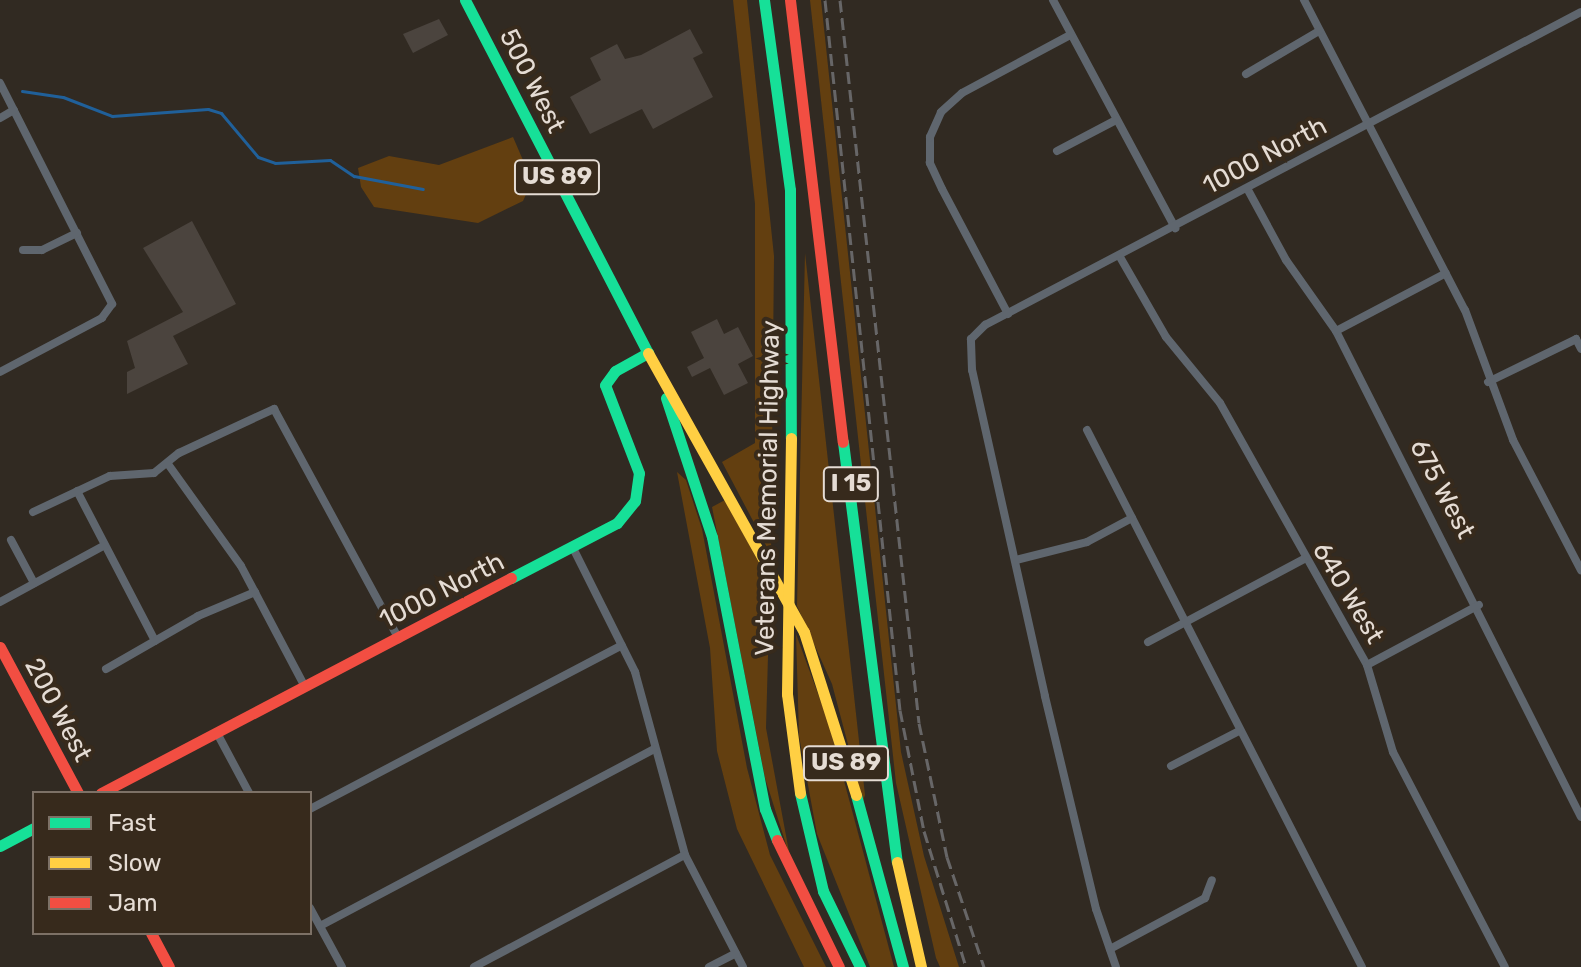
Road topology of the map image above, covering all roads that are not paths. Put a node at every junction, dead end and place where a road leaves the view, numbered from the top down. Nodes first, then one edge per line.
1 (465, 0) edge
2 (764, 0) edge
3 (790, 0) edge
4 (1053, 0) edge
5 (1304, 0) edge
6 (1581, 12) edge
7 (1319, 31) junction
8 (1070, 35) junction
9 (1246, 74) dead end
10 (0, 83) edge
11 (14, 110) junction
12 (0, 118) edge
13 (1116, 120) junction
14 (1369, 126) junction
15 (1057, 151) dead end
16 (1248, 190) junction
17 (1175, 228) junction
18 (77, 233) junction
19 (23, 250) dead end
20 (1120, 257) junction
21 (1446, 273) junction
22 (1008, 314) junction
23 (1336, 331) junction
24 (1581, 349) edge
25 (648, 353) junction
26 (0, 372) edge
27 (1488, 382) junction
28 (1087, 430) dead end
29 (168, 464) junction
30 (77, 491) junction
31 (33, 512) dead end
32 (1132, 518) junction
33 (11, 540) dead end
34 (105, 545) junction
35 (573, 548) junction
36 (1304, 559) junction
37 (1016, 560) junction
38 (1581, 570) edge
39 (34, 583) junction
40 (255, 592) junction
41 (0, 602) edge
42 (1479, 605) junction
43 (1187, 620) junction
44 (399, 639) junction
45 (155, 641) junction
46 (1148, 642) dead end
47 (622, 645) junction
48 (0, 647) edge
49 (4, 665) edge
50 (1367, 665) junction
51 (106, 669) dead end
52 (305, 687) junction
53 (1239, 731) junction
54 (217, 733) junction
55 (655, 749) junction
56 (1171, 766) dead end
57 (77, 791) edge
58 (105, 791) edge
59 (248, 791) edge
60 (312, 808) edge
61 (1581, 817) edge
62 (32, 829) edge
63 (0, 846) edge
64 (685, 855) junction
65 (1212, 880) dead end
66 (312, 912) edge
67 (320, 926) junction
68 (152, 935) edge
69 (1110, 949) junction
70 (736, 953) junction
71 (169, 967) edge
72 (342, 967) edge
73 (474, 967) edge
74 (709, 967) edge
75 (743, 967) edge
76 (839, 967) edge
77 (860, 967) edge
78 (903, 967) edge
79 (921, 967) edge
80 (1116, 967) edge
81 (1362, 967) edge
82 (1505, 967) edge

1 - 25 main road, 500 West / US 89
2 - 77 main road, Veterans Memorial Highway / I 15
3 - 79 main road, I 15
4 - 8 street
5 - 7 street
6 - 14 street, 1000 North
7 - 9 street
7 - 14 street
8 - 13 street
8 - 22 street
10 - 11 street
11 - 12 street
11 - 18 street
13 - 15 street
13 - 17 street
14 - 16 street, 1000 North
14 - 21 street
16 - 17 street, 1000 North
16 - 23 street, 675 West
17 - 20 street, 1000 North
18 - 19 street
18 - 26 street
20 - 22 street, 1000 North
20 - 36 street, 640 West
21 - 23 street
21 - 27 street
22 - 37 street, 1000 North
23 - 42 street, 675 West
24 - 27 street
25 - 35 main road, 1000 North
25 - 76 main road, US 89
25 - 78 main road, US 89
27 - 38 street
28 - 32 street
29 - 30 street
29 - 40 street
29 - 44 street
30 - 31 street
30 - 34 street
32 - 37 street
32 - 43 street
33 - 39 street
34 - 39 street
34 - 45 street
35 - 44 main road, 1000 North
35 - 47 street
36 - 43 street
36 - 50 street, 640 West
37 - 69 street
39 - 41 street
40 - 45 street
40 - 52 street
42 - 50 street
42 - 61 street, 675 West
43 - 46 street
43 - 53 street
44 - 52 main road, 1000 North
45 - 51 street
47 - 55 street
47 - 60 street
48 - 49 main road, 200 West
49 - 57 main road, 200 West
50 - 82 street, 640 West
52 - 54 main road, 1000 North
53 - 56 street
53 - 81 street
54 - 58 main road, 1000 North
54 - 59 street
55 - 64 street
55 - 67 street
62 - 63 main road
64 - 70 street
64 - 73 street
65 - 69 street
66 - 67 street
67 - 72 street
68 - 71 main road
69 - 80 street
70 - 74 street
70 - 75 street

